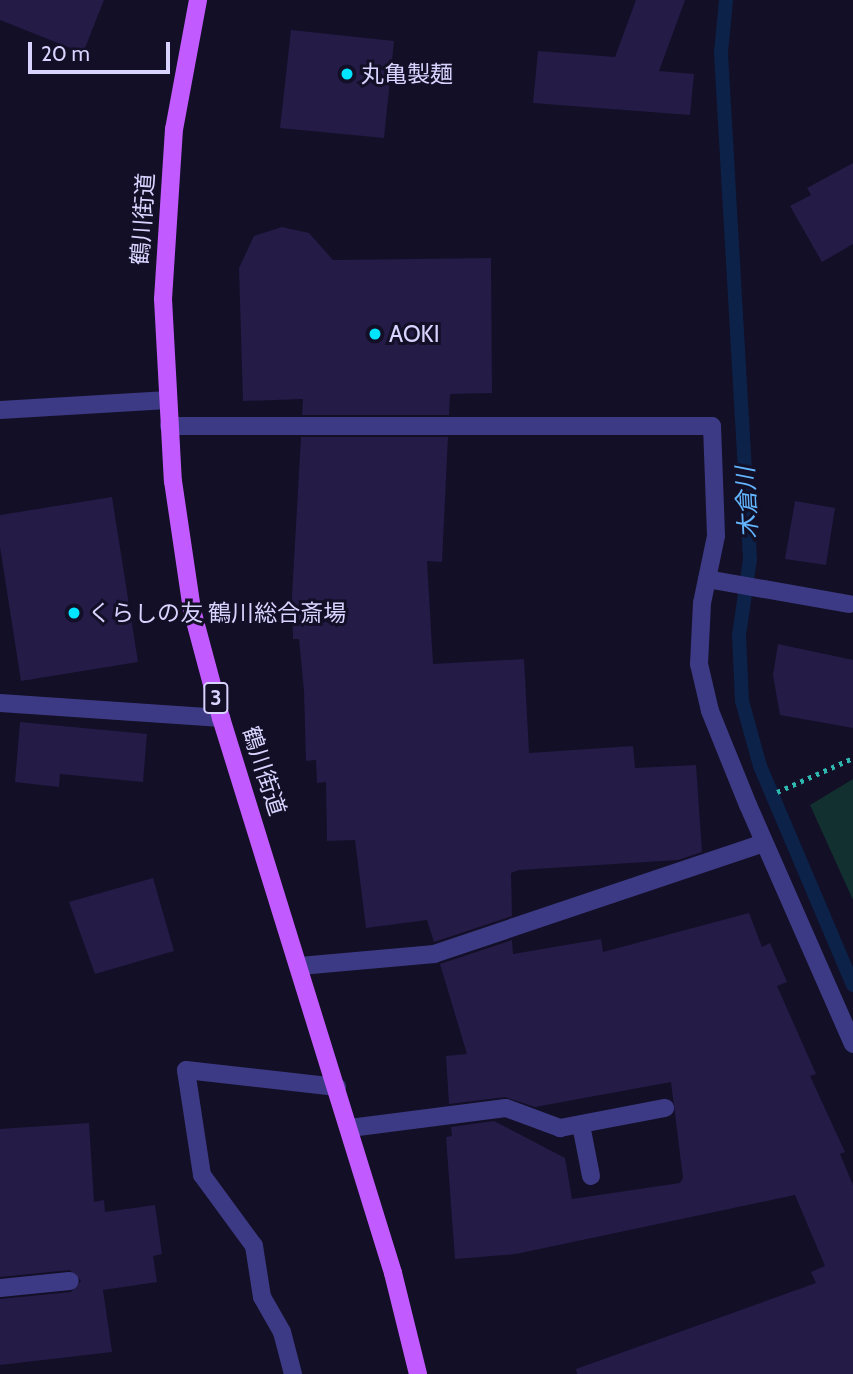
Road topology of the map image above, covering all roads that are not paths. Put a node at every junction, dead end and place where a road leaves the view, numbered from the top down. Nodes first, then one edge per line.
1 (198, 0) edge
2 (168, 400) junction
3 (0, 410) edge
4 (169, 426) junction
5 (707, 579) junction
6 (849, 604) dead end
7 (0, 703) edge
8 (221, 718) junction
9 (763, 843) junction
10 (300, 966) junction
11 (853, 1044) edge
12 (337, 1087) junction
13 (665, 1108) dead end
14 (582, 1125) junction
15 (350, 1128) junction
16 (591, 1176) dead end
17 (70, 1280) dead end
18 (0, 1288) edge
19 (293, 1374) edge
20 (418, 1374) edge

1 - 2 main road, 鶴川街道 / 3
2 - 3 street
2 - 4 main road, 鶴川街道 / 3
4 - 5 street
4 - 8 main road, 鶴川街道 / 3
5 - 6 street
5 - 9 street
7 - 8 street
8 - 10 main road, 鶴川街道 / 3
9 - 10 street
9 - 11 street
10 - 12 main road, 鶴川街道 / 3
12 - 15 main road, 鶴川街道 / 3
12 - 19 street
13 - 14 street
14 - 15 street
14 - 16 street
15 - 20 main road, 鶴川街道 / 3
17 - 18 street

